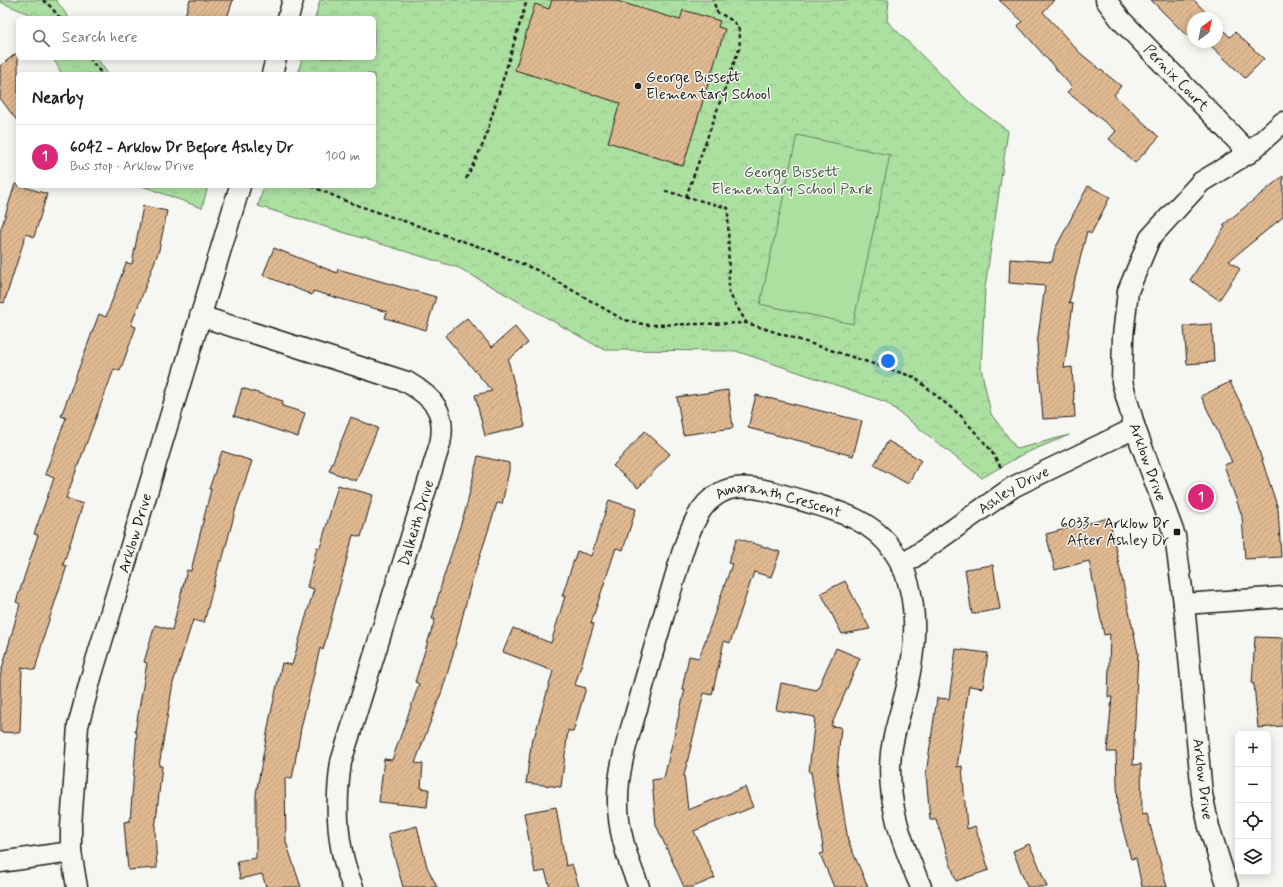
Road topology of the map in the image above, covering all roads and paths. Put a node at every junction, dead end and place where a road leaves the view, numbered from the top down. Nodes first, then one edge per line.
1 (43, 0) edge
2 (293, 0) edge
3 (527, 0) edge
4 (714, 0) edge
5 (1106, 0) edge
6 (58, 16) edge
7 (289, 16) edge
8 (91, 60) edge
9 (276, 60) edge
10 (100, 72) edge
11 (272, 72) edge
12 (1283, 122) edge
13 (1249, 153) junction
14 (466, 179) dead end
15 (239, 188) edge
16 (316, 188) edge
17 (665, 191) dead end
18 (686, 197) junction
19 (200, 316) junction
20 (746, 323) junction
21 (1135, 428) junction
22 (1013, 487) junction
23 (901, 566) junction
24 (1283, 597) edge
25 (1184, 604) junction
26 (71, 852) junction
27 (0, 862) edge
28 (77, 887) edge
29 (353, 887) edge
30 (639, 887) edge
31 (921, 887) edge
32 (1228, 887) edge

1 - 6 path
2 - 7 street
3 - 14 path
4 - 18 path
5 - 13 street, Pernix Court
8 - 10 path
9 - 11 street
12 - 13 street, Arklow Drive
13 - 21 street, Arklow Drive
15 - 19 street, Arklow Drive
16 - 20 path
17 - 18 path
18 - 20 path
19 - 26 street, Arklow Drive
19 - 29 street, Dalkeith Drive
20 - 22 path
21 - 22 street, Ashley Drive
21 - 25 street, Arklow Drive
22 - 23 street, Ashley Drive
23 - 30 street, Amaranth Crescent
23 - 31 street, Amaranth Crescent
24 - 25 street
25 - 32 street, Arklow Drive
26 - 27 street
26 - 28 street, Arklow Drive

